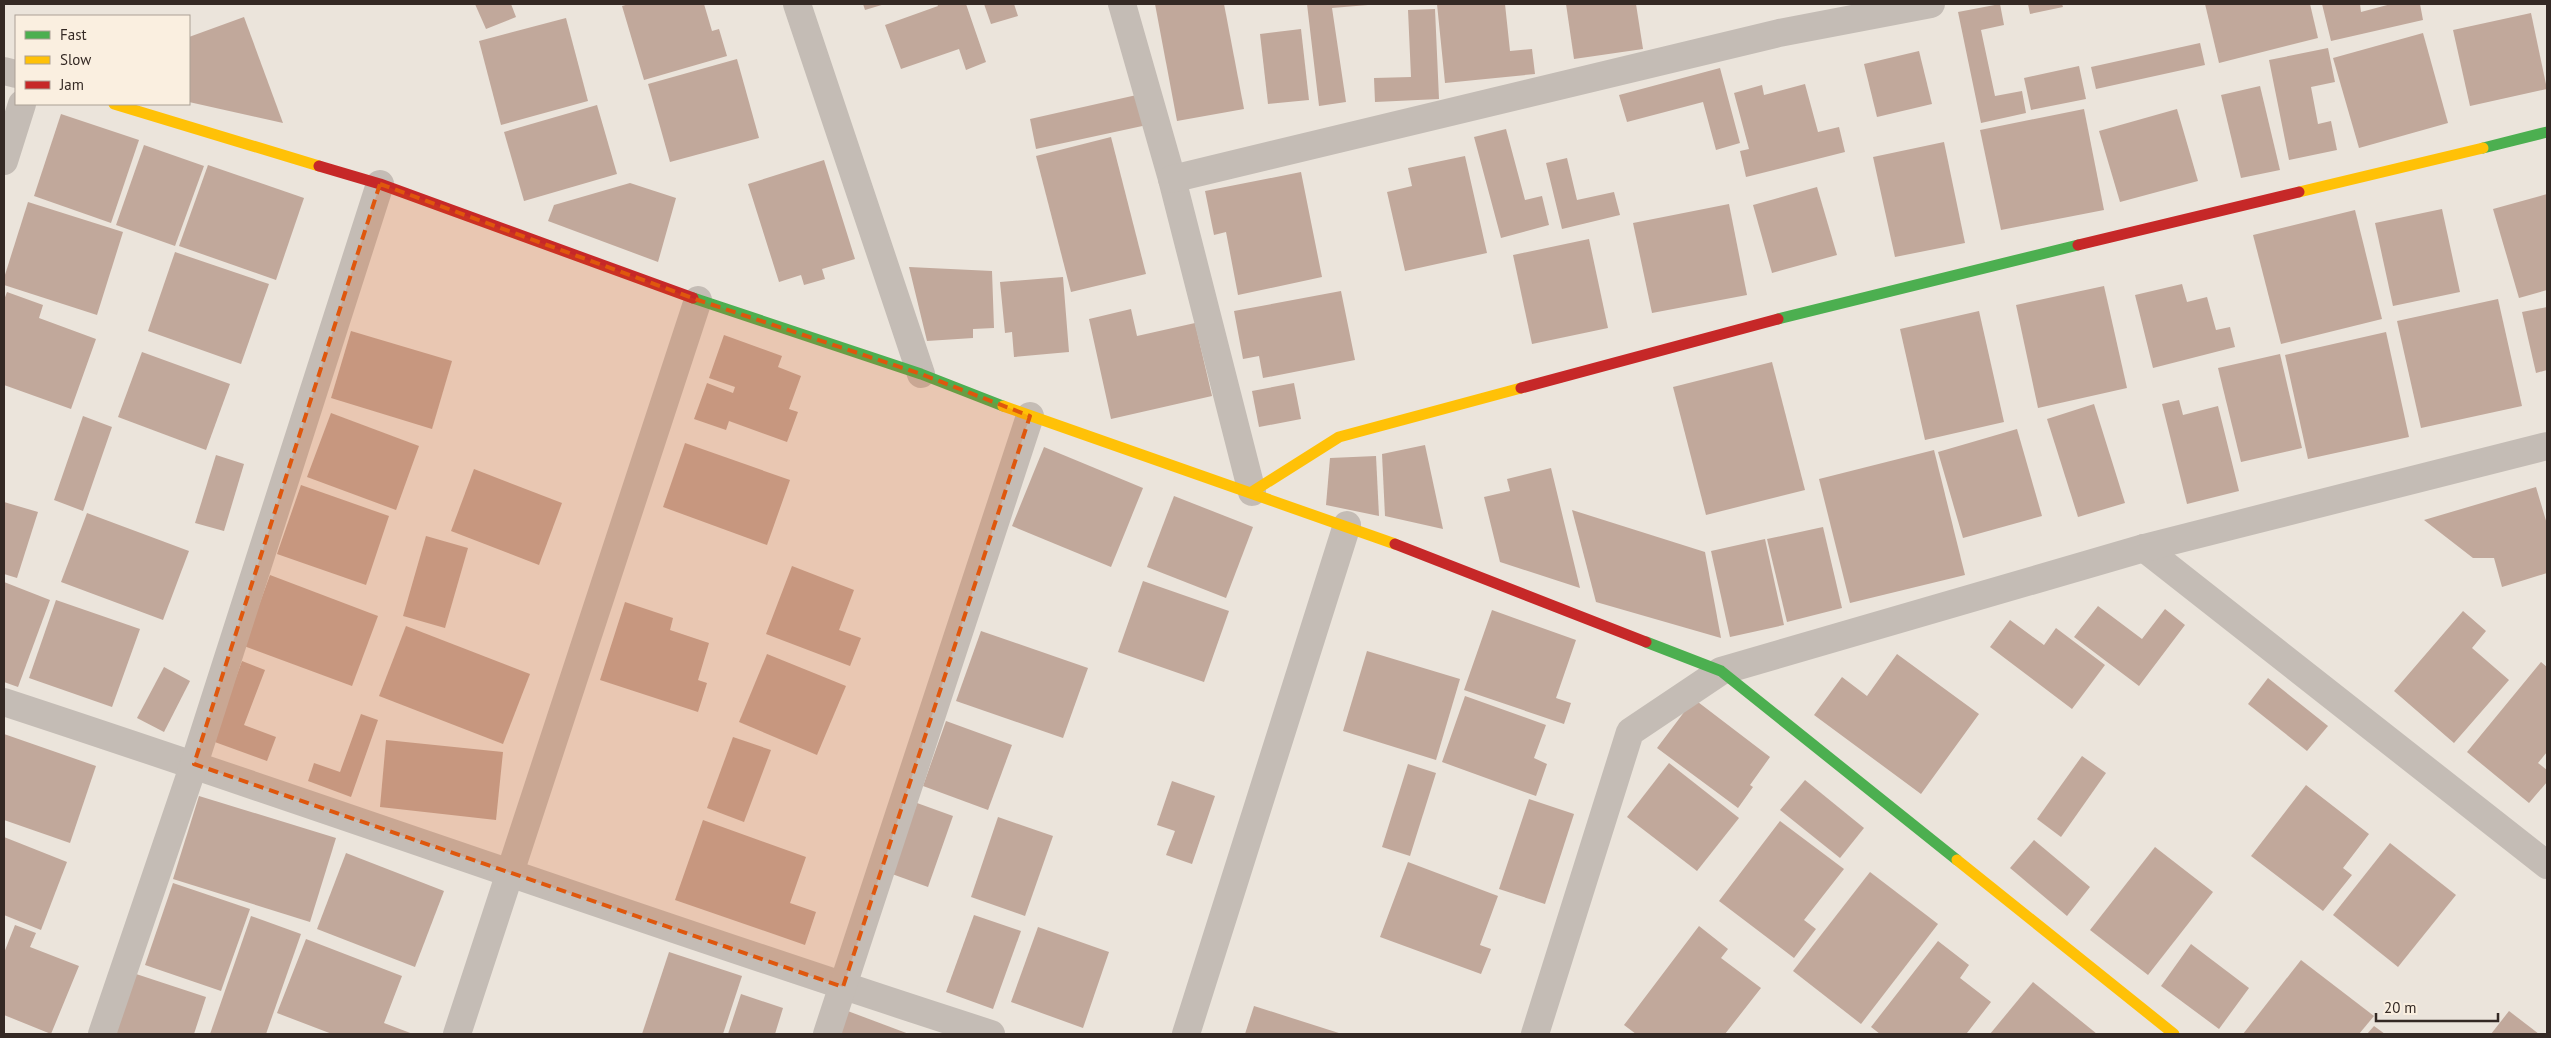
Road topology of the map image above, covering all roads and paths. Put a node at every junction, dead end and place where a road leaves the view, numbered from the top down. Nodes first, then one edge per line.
1 (796, 4) edge
2 (1122, 4) edge
3 (1931, 4) edge
4 (22, 105) edge
5 (117, 105) edge
6 (2547, 132) edge
7 (4, 161) edge
8 (1172, 179) junction
9 (380, 184) junction
10 (698, 300) junction
11 (921, 374) junction
12 (1030, 416) junction
13 (2547, 446) edge
14 (1252, 492) junction
15 (1347, 525) junction
16 (2144, 548) junction
17 (1721, 671) junction
18 (4, 702) edge
19 (194, 764) junction
20 (2547, 865) edge
21 (511, 874) junction
22 (843, 987) junction
23 (1542, 1031) edge
24 (102, 1034) edge
25 (457, 1034) edge
26 (827, 1034) edge
27 (991, 1034) edge
28 (1186, 1034) edge
29 (2174, 1034) edge

1 - 11 street
2 - 8 street
3 - 8 street
4 - 7 street
5 - 9 street
6 - 14 street
8 - 14 street
9 - 10 street
9 - 19 street
10 - 11 street
10 - 21 street
11 - 12 street
12 - 14 street
12 - 22 street
13 - 16 street
14 - 15 street
15 - 17 street
15 - 28 street
16 - 17 street
16 - 20 street
17 - 23 street
17 - 29 street
18 - 19 street
19 - 21 street
19 - 24 street
21 - 22 street
21 - 25 street
22 - 26 street
22 - 27 street

